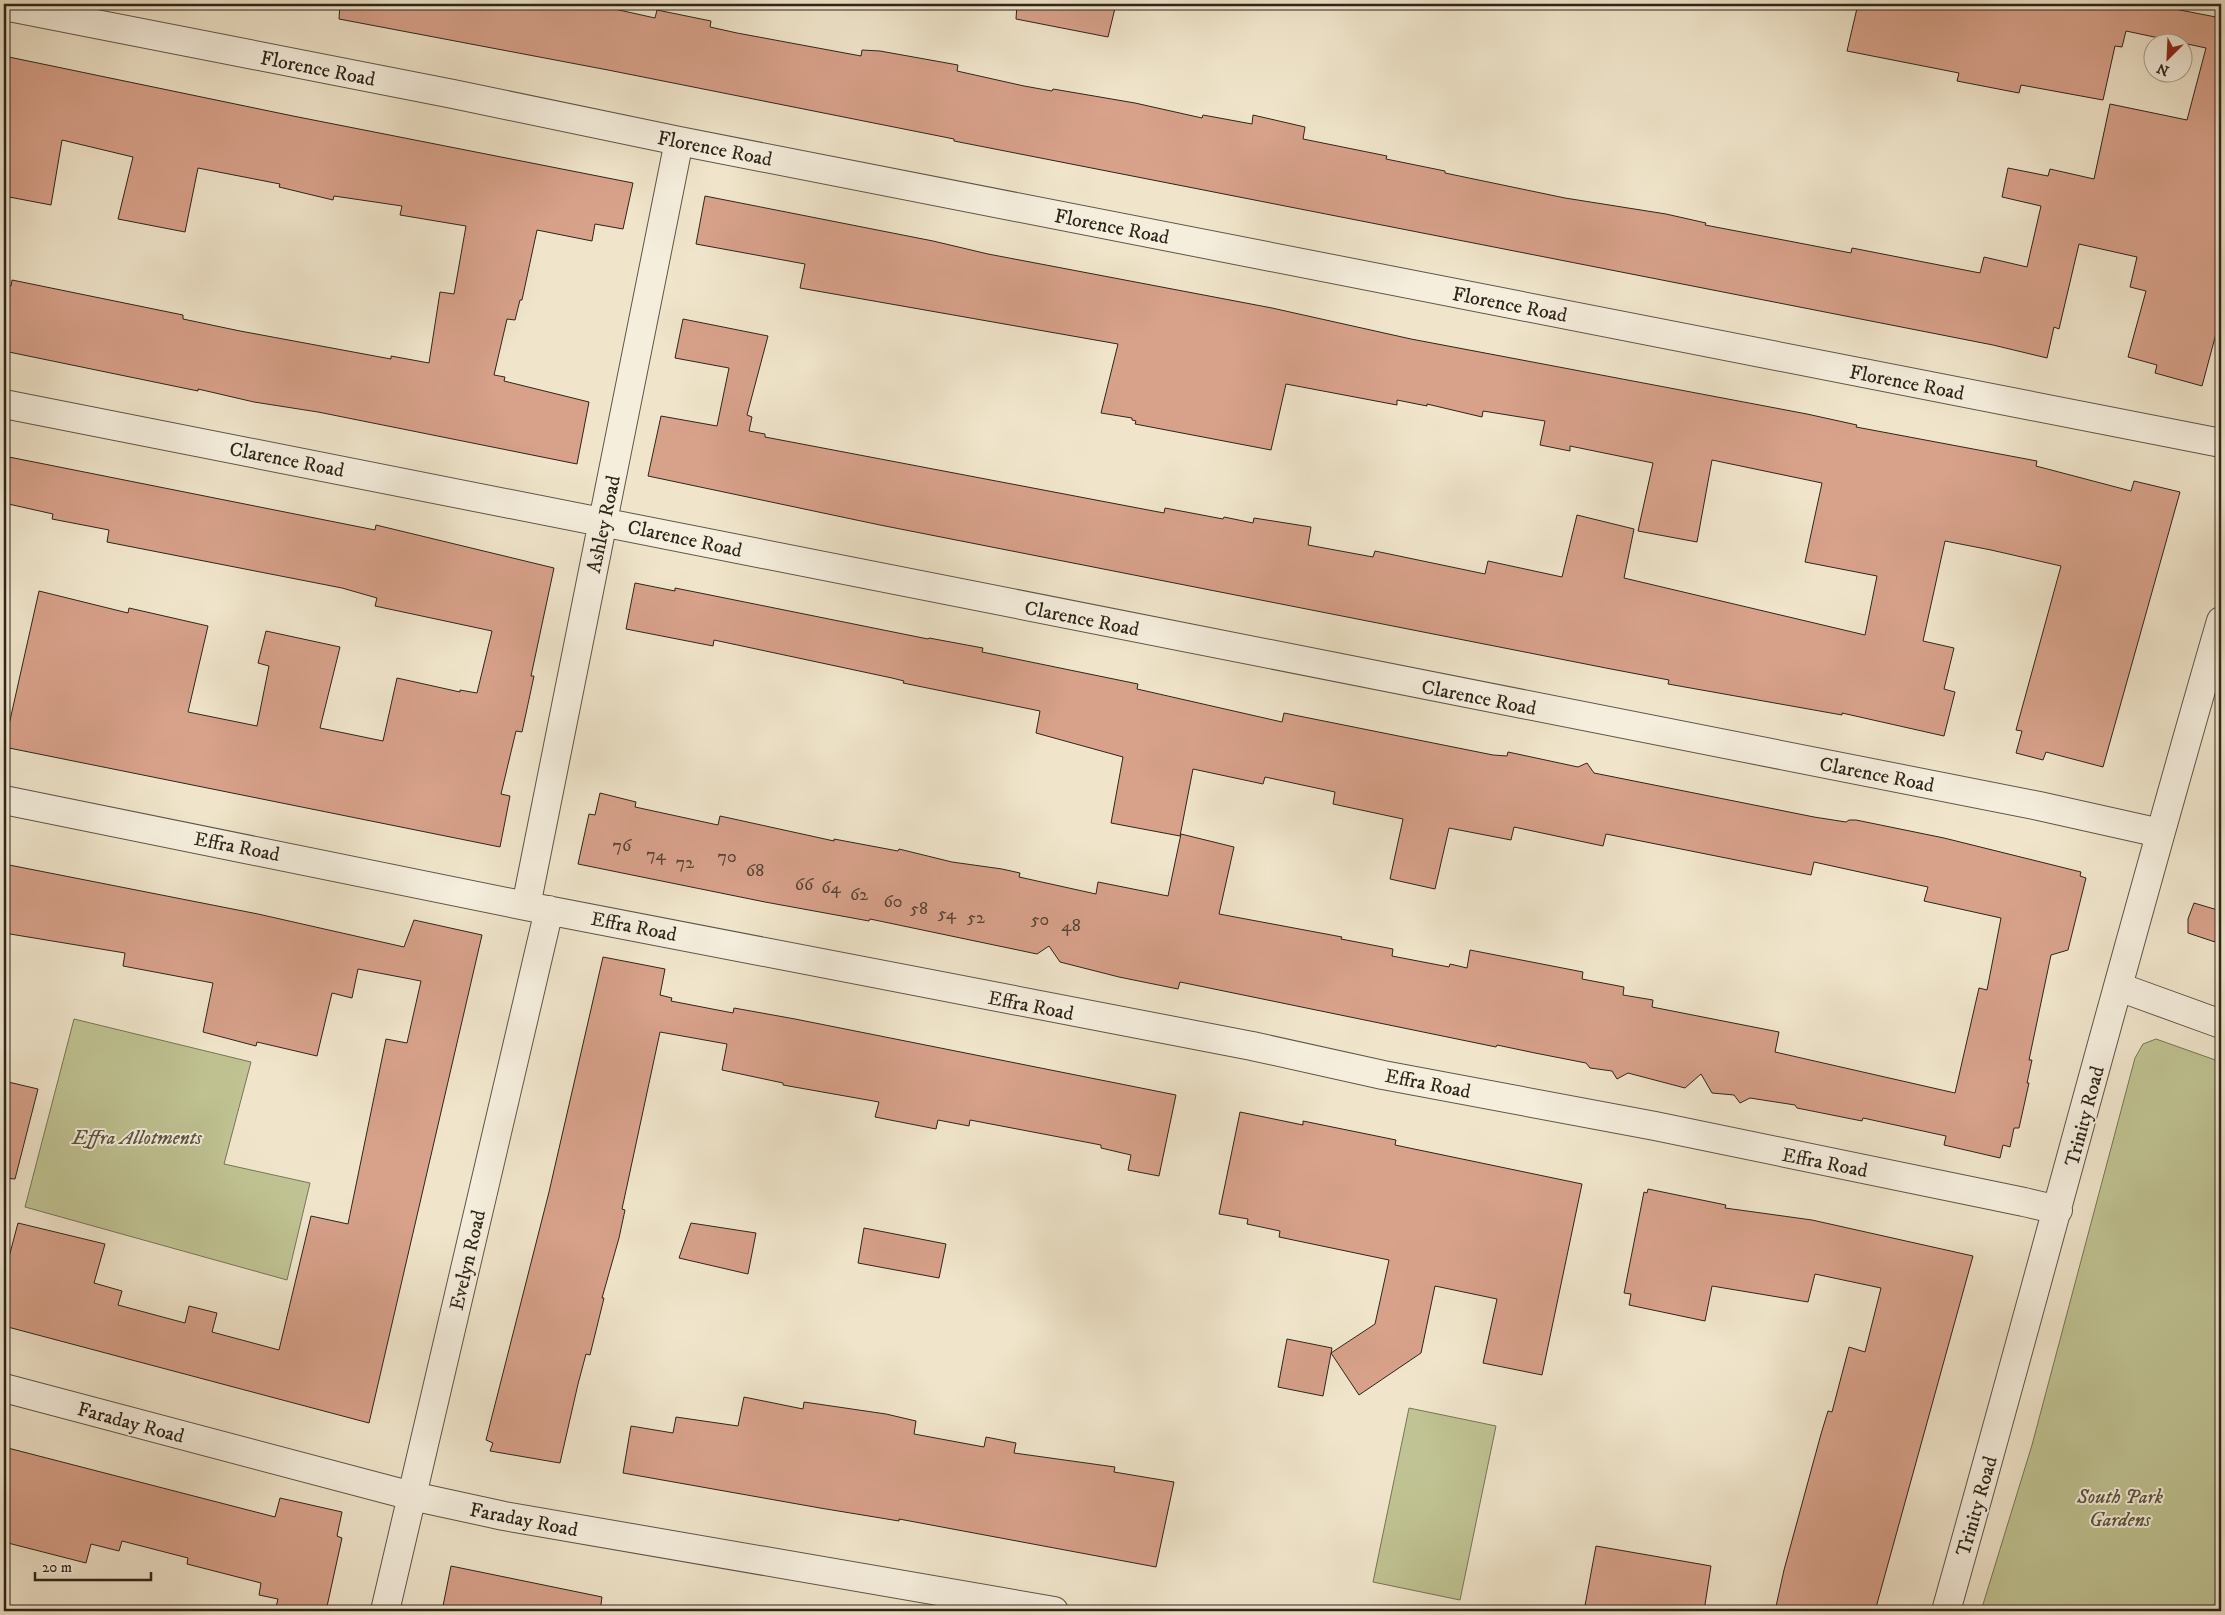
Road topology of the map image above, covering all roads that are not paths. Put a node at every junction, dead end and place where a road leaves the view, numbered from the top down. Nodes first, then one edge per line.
1 (4, 6) edge
2 (679, 141) junction
3 (4, 404) edge
4 (2221, 443) edge
5 (604, 521) junction
6 (2221, 621) edge
7 (4, 800) edge
8 (2160, 833) junction
9 (538, 908) junction
10 (2119, 988) junction
11 (2221, 1024) edge
12 (2058, 1210) junction
13 (4, 1388) edge
14 (412, 1496) junction
15 (385, 1611) edge
16 (1054, 1611) edge
17 (1946, 1611) edge

1 - 2 street, Florence Road
2 - 4 street, Florence Road
2 - 5 street, Ashley Road
3 - 5 street, Clarence Road
5 - 8 street, Clarence Road
5 - 9 street, Ashley Road
6 - 8 street, Trinity Road
7 - 9 street, Effra Road
8 - 10 street, Trinity Road
9 - 12 street, Effra Road
9 - 14 street, Evelyn Road
10 - 11 street
10 - 12 street, Trinity Road
12 - 17 street, Trinity Road
13 - 14 street, Faraday Road
14 - 15 street, Evelyn Road
14 - 16 street, Faraday Road

